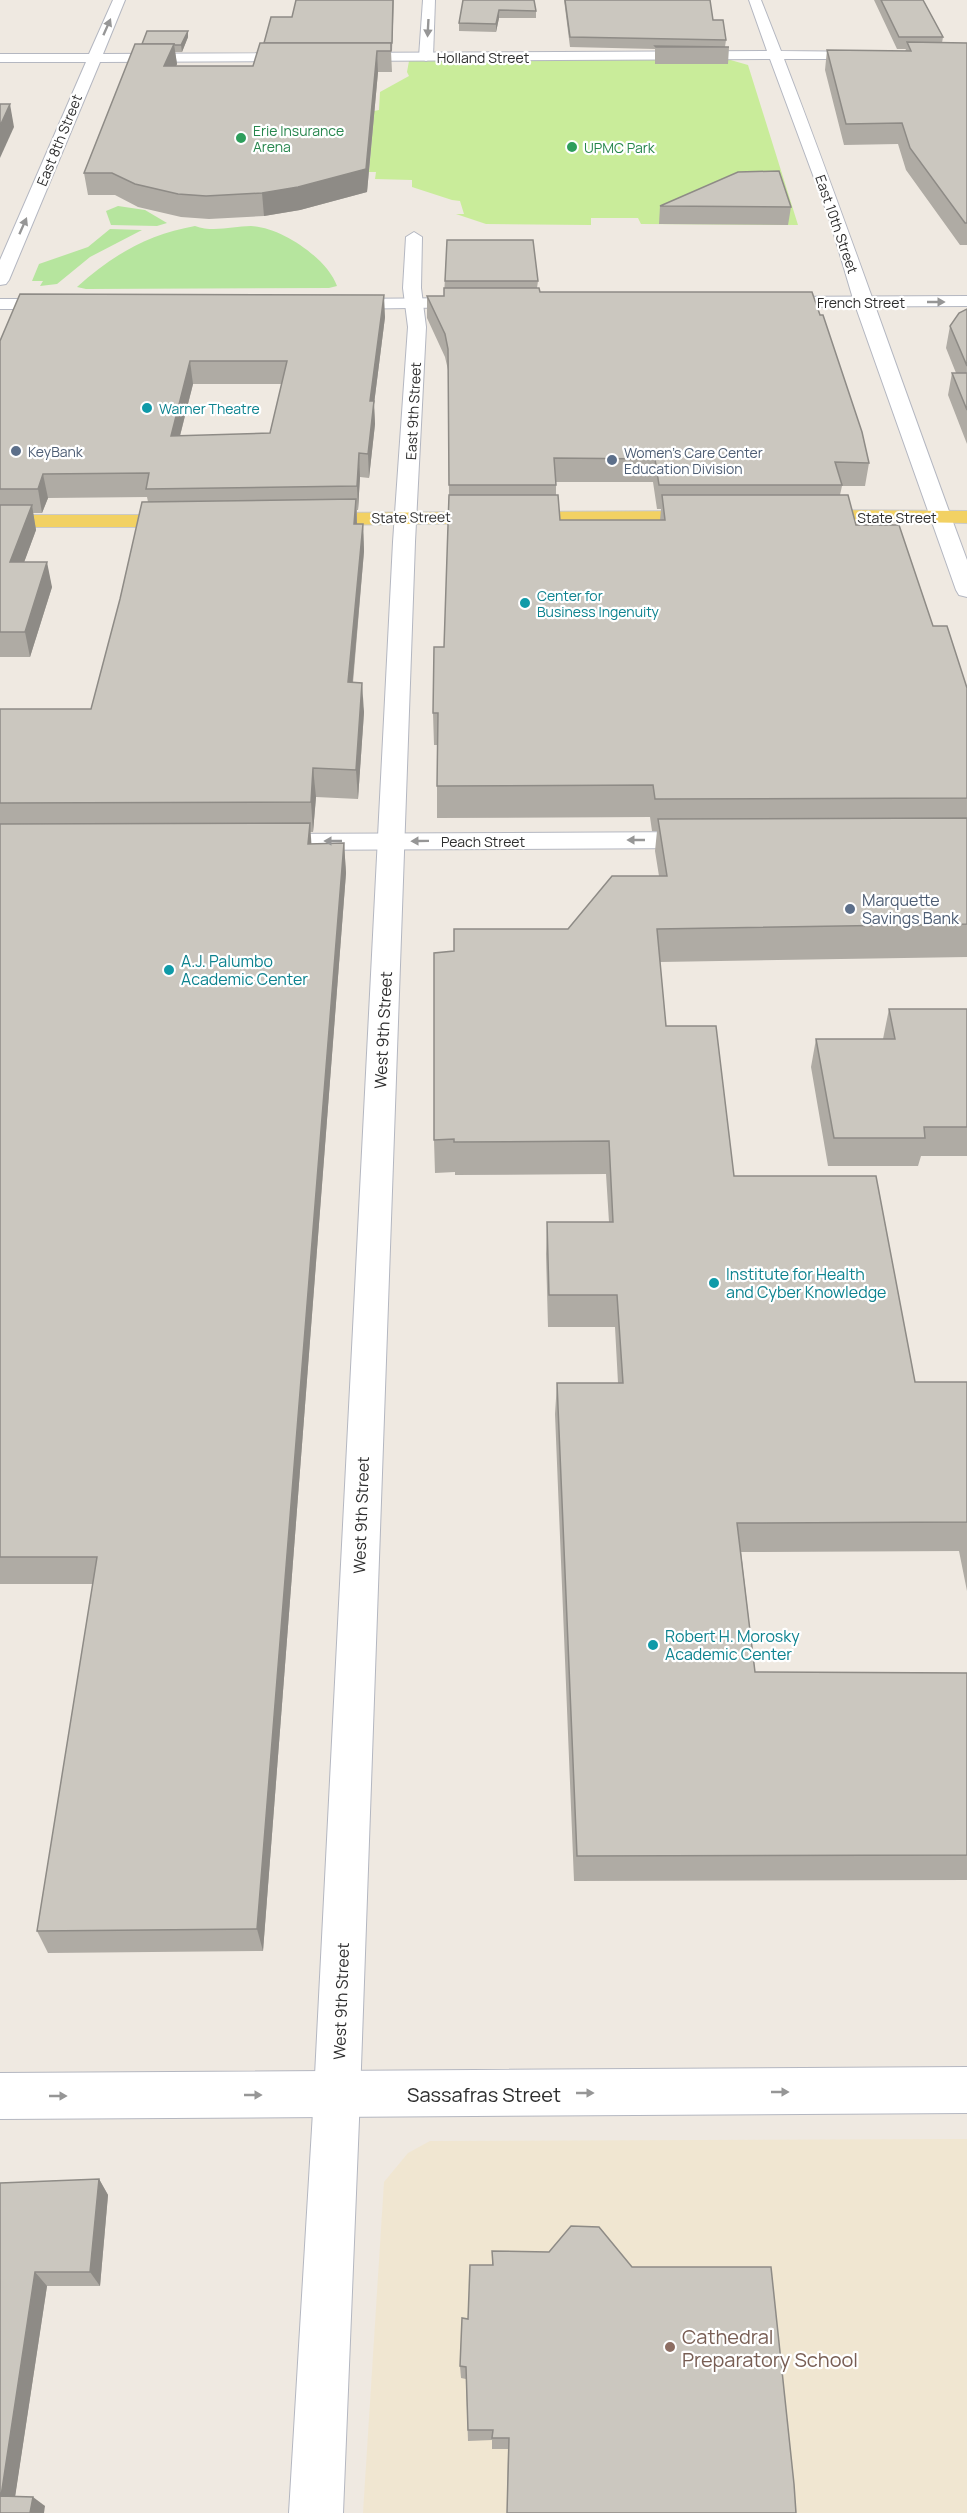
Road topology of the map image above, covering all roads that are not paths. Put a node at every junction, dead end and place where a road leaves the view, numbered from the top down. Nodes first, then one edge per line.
1 (119, 0) edge
2 (429, 0) edge
3 (755, 0) edge
4 (884, 55) edge
5 (777, 56) junction
6 (426, 57) junction
7 (0, 58) edge
8 (93, 58) junction
9 (414, 237) dead end
10 (0, 280) edge
11 (753, 302) edge
12 (863, 302) junction
13 (967, 302) edge
14 (484, 303) edge
15 (0, 304) edge
16 (82, 304) edge
17 (319, 304) edge
18 (414, 304) junction
19 (727, 516) edge
20 (786, 516) edge
21 (406, 517) junction
22 (942, 517) junction
23 (967, 517) edge
24 (288, 519) edge
25 (0, 521) edge
26 (205, 521) edge
27 (967, 590) edge
28 (729, 840) edge
29 (391, 841) junction
30 (238, 842) edge
31 (967, 2090) edge
32 (337, 2095) junction
33 (0, 2096) edge
34 (316, 2513) edge

8 -> 1 street, East 8th Street
2 -> 6 street
3 - 5 street, East 10th Street
4 - 5 street, Holland Street
5 - 6 street, Holland Street
5 - 12 street, East 10th Street
6 - 8 street, Holland Street
7 - 8 street, Holland Street
10 -> 8 street, East 8th Street
9 - 18 street, East 9th Street
11 - 12 street, French Street
12 -> 13 street, French Street
12 - 22 street, East 10th Street
14 - 18 street
15 - 16 street
17 - 18 street
18 - 21 street, East 9th Street
19 - 21 main road, State Street
20 - 22 main road, State Street
21 - 24 main road, State Street
21 - 29 street, West 9th Street
22 - 23 main road, State Street
22 - 27 street, East 10th Street
25 - 26 main road
28 -> 29 street, Peach Street
29 -> 30 street, Peach Street
29 - 32 street, West 9th Street
32 -> 31 street, Sassafras Street
33 -> 32 street, Sassafras Street
32 - 34 street, West 9th Street

